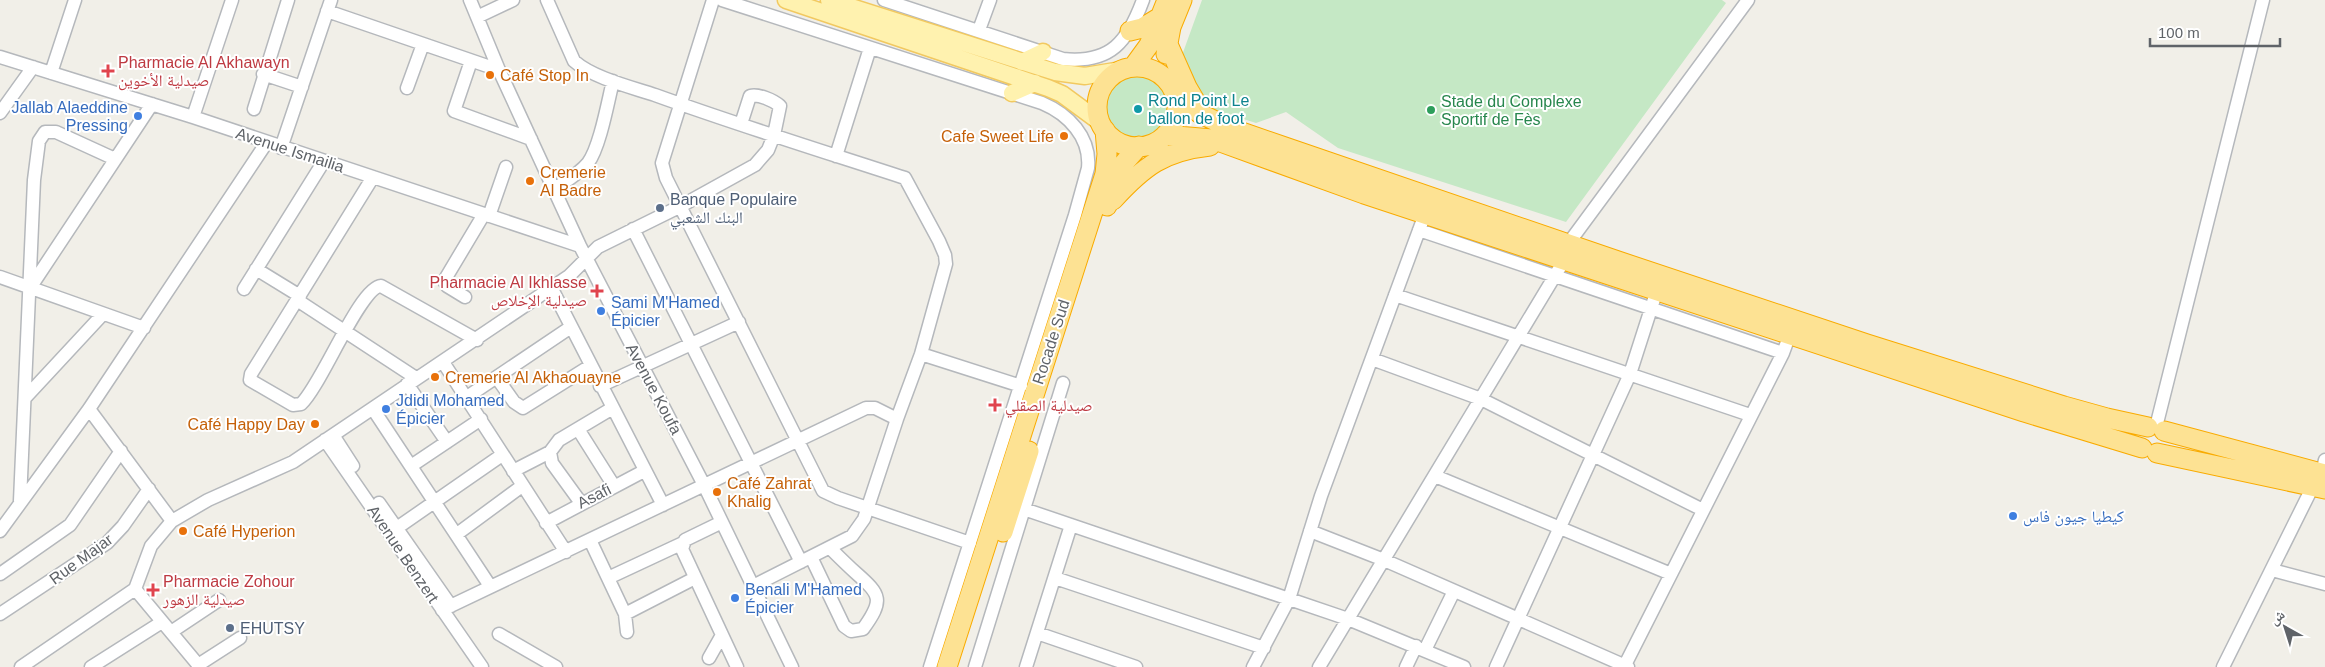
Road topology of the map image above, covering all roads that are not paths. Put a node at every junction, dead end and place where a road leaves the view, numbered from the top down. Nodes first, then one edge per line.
1 (75, 0) edge
2 (232, 0) edge
3 (288, 0) edge
4 (470, 0) edge
5 (513, 0) edge
6 (547, 0) edge
7 (713, 0) edge
8 (722, 0) edge
9 (786, 0) edge
10 (830, 0) edge
11 (884, 0) edge
12 (990, 0) edge
13 (1143, 0) edge
14 (1182, 0) edge
15 (1748, 0) edge
16 (2263, 0) edge
17 (329, 6) edge
18 (1164, 9) edge
19 (477, 17) junction
20 (979, 30) junction
21 (1130, 31) junction
22 (423, 44) junction
23 (1158, 44) junction
24 (870, 48) junction
25 (1043, 52) junction
26 (0, 57) edge
27 (471, 60) junction
28 (1022, 62) junction
29 (33, 67) junction
30 (1127, 68) junction
31 (500, 70) junction
32 (51, 73) junction
33 (264, 74) junction
34 (613, 81) junction
35 (1036, 84) junction
36 (1170, 85) junction
37 (302, 87) junction
38 (408, 88) dead end
39 (1012, 93) junction
40 (152, 104) junction
41 (680, 104) junction
42 (254, 109) dead end
43 (0, 113) edge
44 (193, 117) junction
45 (1212, 120) junction
46 (741, 124) junction
47 (1102, 126) junction
48 (774, 135) junction
49 (1165, 135) junction
50 (531, 140) junction
51 (267, 142) junction
52 (1227, 144) junction
53 (1139, 146) junction
54 (281, 148) junction
55 (836, 156) junction
56 (115, 159) junction
57 (324, 161) junction
58 (506, 167) dead end
59 (373, 177) junction
60 (554, 189) junction
61 (1096, 196) junction
62 (681, 206) junction
63 (487, 215) junction
64 (1422, 222) junction
65 (633, 229) junction
66 (1078, 232) junction
67 (580, 246) junction
68 (1567, 252) junction
69 (586, 258) junction
70 (256, 269) junction
71 (0, 277) edge
72 (1555, 277) junction
73 (30, 288) junction
74 (552, 288) junction
75 (244, 289) dead end
76 (1657, 290) junction
77 (1396, 295) junction
78 (465, 297) dead end
79 (299, 298) junction
80 (1651, 309) junction
81 (103, 314) junction
82 (740, 322) junction
83 (571, 327) junction
84 (144, 328) junction
85 (346, 330) junction
86 (1790, 334) junction
87 (1518, 338) junction
88 (476, 340) junction
89 (693, 344) junction
90 (1783, 353) junction
91 (921, 354) junction
92 (1372, 359) junction
93 (443, 362) junction
94 (590, 366) junction
95 (642, 367) junction
96 (1630, 374) junction
97 (497, 378) junction
98 (412, 381) junction
99 (1063, 383) dead end
100 (600, 386) junction
101 (1021, 386) junction
102 (25, 398) junction
103 (467, 398) junction
104 (1481, 400) junction
105 (88, 408) junction
106 (373, 409) junction
107 (612, 409) junction
108 (1750, 415) junction
109 (481, 419) junction
110 (897, 419) junction
111 (2156, 428) junction
112 (578, 429) junction
113 (329, 438) junction
114 (798, 439) junction
115 (447, 442) junction
116 (2149, 450) junction
117 (121, 451) junction
118 (550, 452) junction
119 (502, 455) junction
120 (1592, 455) junction
121 (752, 462) junction
122 (410, 466) junction
123 (513, 471) junction
124 (644, 471) junction
125 (1435, 476) junction
126 (2322, 476) edge
127 (704, 485) junction
128 (522, 486) junction
129 (614, 486) junction
130 (149, 489) junction
131 (20, 501) junction
132 (435, 502) junction
133 (581, 503) junction
134 (663, 505) junction
135 (1019, 507) junction
136 (868, 508) junction
137 (1703, 510) junction
138 (172, 521) junction
139 (546, 522) junction
140 (722, 522) junction
141 (1071, 525) junction
142 (1560, 526) junction
143 (393, 531) junction
144 (1310, 531) junction
145 (0, 532) edge
146 (457, 534) junction
147 (590, 540) junction
148 (682, 543) junction
149 (970, 543) junction
150 (830, 548) junction
151 (566, 552) junction
152 (806, 559) junction
153 (1384, 560) junction
154 (2272, 570) junction
155 (0, 574) edge
156 (1672, 574) junction
157 (608, 578) junction
158 (695, 578) junction
159 (1055, 578) junction
160 (2325, 584) edge
161 (490, 586) junction
162 (753, 586) junction
163 (135, 589) junction
164 (1454, 591) junction
165 (1289, 599) junction
166 (219, 600) dead end
167 (446, 608) junction
168 (0, 614) edge
169 (625, 614) junction
170 (1518, 618) junction
171 (1348, 619) junction
172 (162, 622) junction
173 (171, 632) junction
174 (627, 632) dead end
175 (1037, 633) junction
176 (499, 634) dead end
177 (722, 635) junction
178 (240, 638) dead end
179 (1264, 648) junction
180 (1421, 648) junction
181 (709, 658) dead end
182 (109, 662) edge
183 (23, 666) edge
184 (199, 666) edge
185 (1626, 666) edge
186 (91, 667) edge
187 (482, 667) edge
188 (556, 667) edge
189 (737, 667) edge
190 (792, 667) edge
191 (930, 667) edge
192 (947, 667) edge
193 (960, 667) edge
194 (975, 667) edge
195 (1026, 667) edge
196 (1136, 667) edge
197 (1253, 667) edge
198 (1320, 667) edge
199 (1406, 667) edge
200 (1464, 667) edge
201 (1496, 667) edge
202 (2223, 667) edge

1 - 32 street
2 - 44 street
3 - 33 street
4 - 19 street, Avenue Koufa
5 - 19 street
6 - 34 street
7 - 41 street
8 - 24 street
9 - 35 main road
10 - 28 main road
11 - 20 street
12 - 20 street
13 - 21 street
14 - 23 highway
15 - 68 street
16 - 111 street
17 - 22 street
17 - 37 street
18 - 21 highway
18 - 23 highway
19 - 31 street, Avenue Koufa
20 - 25 street
21 - 25 street
22 - 27 street
22 - 38 street
23 - 30 highway
23 - 36 highway
23 - 45 highway
24 - 39 street
24 - 55 street
25 - 28 main road
26 - 29 street, Avenue Ismailia
27 - 31 street
27 - 50 street
28 - 30 main road
29 - 32 street, Avenue Ismailia
29 - 43 street
30 - 36 highway
30 - 47 highway
31 - 50 street, Avenue Koufa
32 - 40 street, Avenue Ismailia
33 - 37 street
33 - 42 street
34 - 41 street
34 - 60 street
35 - 39 main road
35 - 47 main road
36 - 45 highway
36 - 49 highway
37 - 54 street
39 - 61 street
40 - 44 street, Avenue Ismailia
40 - 56 street
41 - 46 street
41 - 62 street
44 - 51 street, Avenue Ismailia
45 - 68 highway
46 - 48 street
46 - 48 street
47 - 53 highway
47 - 61 highway, Rocade Sud
48 - 55 street
48 - 62 street
49 - 52 highway
49 - 53 highway
50 - 60 street, Avenue Koufa
51 - 54 street, Avenue Ismailia
51 - 84 street
52 - 61 highway
52 - 64 highway
53 - 61 highway, Rocade Sud
54 - 57 street, Avenue Ismailia
55 - 91 street
56 - 73 street
56 - 73 street
57 - 59 street, Avenue Ismailia
57 - 70 street
58 - 63 street
59 - 63 street, Avenue Ismailia
59 - 79 street
60 - 67 street, Avenue Koufa
61 - 66 highway, Rocade Sud
61 - 135 highway, Rocade Sud
62 - 65 street
62 - 82 street
63 - 67 street, Avenue Ismailia
63 - 78 street
64 - 68 highway
64 - 72 street
64 - 77 street
65 - 69 street
65 - 89 street
66 - 101 street
66 - 192 highway, Rocade Sud
67 - 69 street, Avenue Koufa
68 - 72 street
68 - 76 highway
68 - 111 highway
69 - 74 street
69 - 95 street, Avenue Koufa
70 - 75 street
70 - 79 street
71 - 73 street
72 - 80 street
72 - 87 street
73 - 81 street
73 - 102 street
74 - 83 street
74 - 88 street
76 - 80 street
76 - 86 highway
77 - 87 street
77 - 92 street
79 - 85 street
79 - 85 street
80 - 90 street
80 - 96 street
81 - 84 street
81 - 102 street
82 - 89 street
82 - 114 street
83 - 94 street
83 - 97 street
84 - 105 street
85 - 88 street
85 - 98 street
86 - 90 street
86 - 116 highway
87 - 96 street
87 - 104 street
88 - 93 street
89 - 95 street
89 - 121 street
90 - 108 street
91 - 101 street
91 - 110 street
92 - 104 street
92 - 144 street
93 - 98 street
93 - 103 street
94 - 97 street
94 - 100 street
95 - 100 street
95 - 127 street, Avenue Koufa
96 - 108 street
96 - 120 street
97 - 103 street
98 - 106 street
98 - 115 street
99 - 135 street
100 - 107 street
101 - 149 street
102 - 131 street
103 - 109 street
104 - 120 street
104 - 125 street
105 - 117 street
105 - 131 street
106 - 113 street
106 - 122 street
107 - 112 street
107 - 124 street
108 - 137 street
109 - 115 street
109 - 119 street
110 - 114 street
110 - 136 street
111 - 116 highway
111 - 126 highway
112 - 118 street
112 - 129 street
113 - 138 street
113 - 143 street, Avenue Benzert
114 - 121 street
114 - 136 street
115 - 122 street
116 - 126 highway
117 - 130 street
117 - 155 street
118 - 123 street
118 - 133 street
119 - 123 street
119 - 132 street
120 - 137 street
120 - 142 street
121 - 127 street
121 - 152 street
122 - 132 street
123 - 128 street
124 - 129 street, Asafi
124 - 134 street
125 - 142 street
125 - 153 street
126 - 154 street
127 - 134 street
127 - 140 street, Avenue Koufa
128 - 139 street
128 - 146 street
129 - 133 street, Asafi
130 - 138 street
130 - 168 street, Rue Majar
131 - 145 street
132 - 143 street
132 - 146 street
133 - 139 street, Asafi
134 - 147 street
135 - 141 street
135 - 193 highway, Rocade Sud
135 - 194 street
136 - 149 street
136 - 150 street
137 - 156 street
138 - 163 street
139 - 151 street
140 - 148 street
140 - 162 street, Avenue Koufa
141 - 159 street
141 - 165 street
142 - 156 street
142 - 170 street
143 - 167 street, Avenue Benzert
144 - 153 street
144 - 165 street
146 - 161 street
147 - 151 street
147 - 157 street
148 - 157 street
148 - 158 street
149 - 191 street
150 - 152 street
150 - 152 street
151 - 161 street
152 - 162 street
153 - 164 street
153 - 171 street
154 - 160 street
154 - 202 street
156 - 185 street
157 - 169 street
158 - 169 street
158 - 177 street
159 - 175 street
159 - 179 street
161 - 167 street
162 - 190 street, Avenue Koufa
163 - 172 street
163 - 183 street
164 - 170 street
164 - 180 street
165 - 171 street
165 - 179 street
166 - 173 street
167 - 187 street, Avenue Benzert
169 - 174 street
170 - 185 street
170 - 201 street
171 - 180 street
171 - 198 street
172 - 173 street
172 - 182 street
173 - 184 street
175 - 195 street
175 - 196 street
176 - 188 street
177 - 181 street
177 - 189 street
178 - 184 street
179 - 197 street
180 - 199 street
180 - 200 street
182 - 186 street

